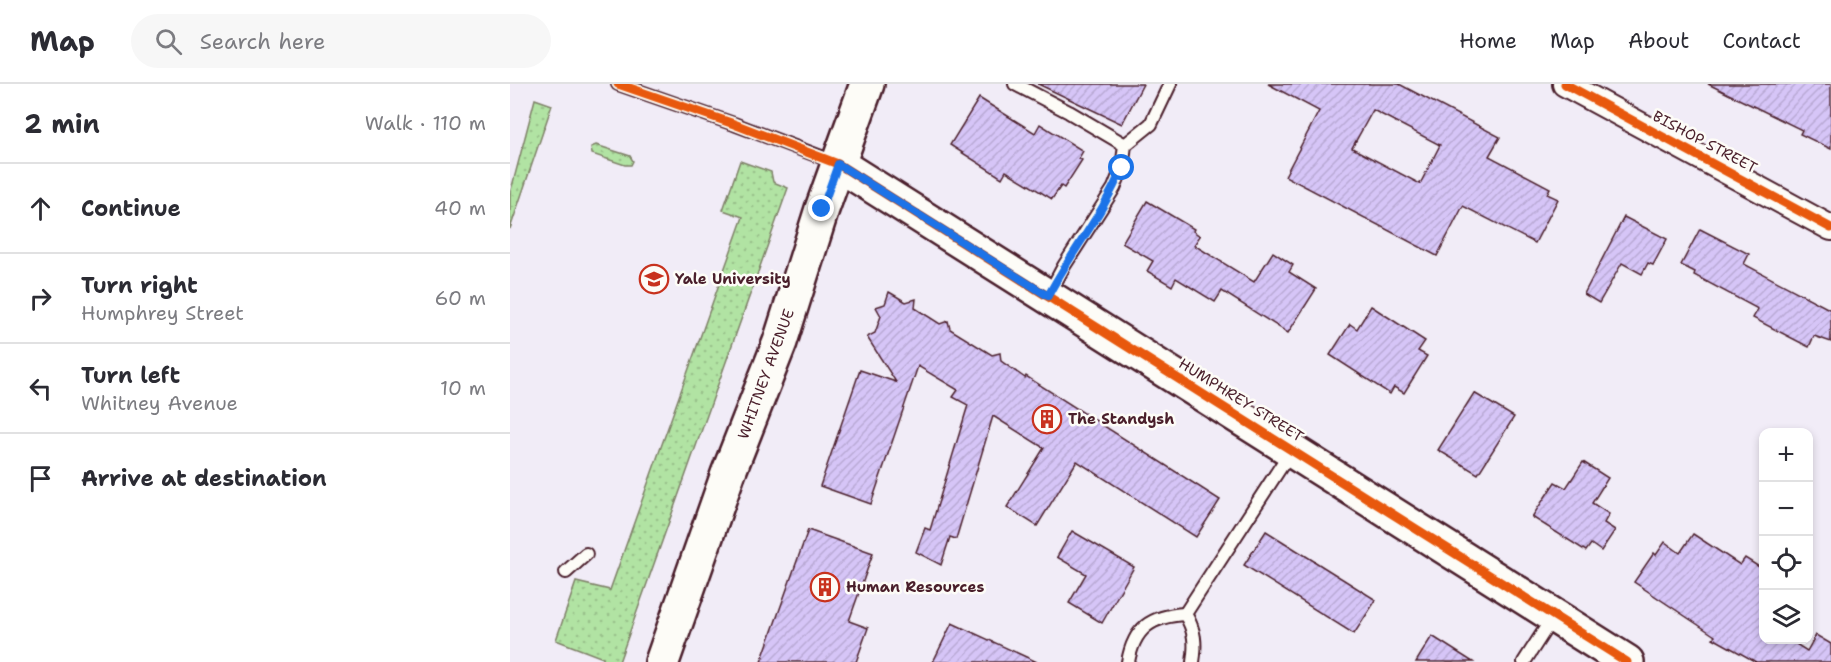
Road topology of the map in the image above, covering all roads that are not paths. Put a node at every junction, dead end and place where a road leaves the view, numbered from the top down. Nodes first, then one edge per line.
1 (618, 84) edge
2 (867, 84) edge
3 (1015, 84) edge
4 (1170, 84) edge
5 (1565, 84) edge
6 (1125, 145) junction
7 (838, 164) junction
8 (1831, 228) edge
9 (1048, 296) junction
10 (1291, 450) junction
11 (586, 554) dead end
12 (566, 572) dead end
13 (1185, 614) junction
14 (1553, 616) junction
15 (666, 661) edge
16 (1128, 662) edge
17 (1192, 662) edge
18 (1524, 662) edge
19 (1627, 662) edge

1 - 7 lane
2 - 7 street, WHITNEY AVENUE
3 - 6 lane
4 - 6 lane
5 - 8 street, BISHOP STREET
6 - 9 lane
7 - 9 street, HUMPHREY STREET
7 - 15 street, WHITNEY AVENUE
9 - 10 street, HUMPHREY STREET
10 - 13 lane
10 - 14 street, HUMPHREY STREET
11 - 12 lane
13 - 16 lane
13 - 17 lane
14 - 18 lane
14 - 19 street, HUMPHREY STREET

